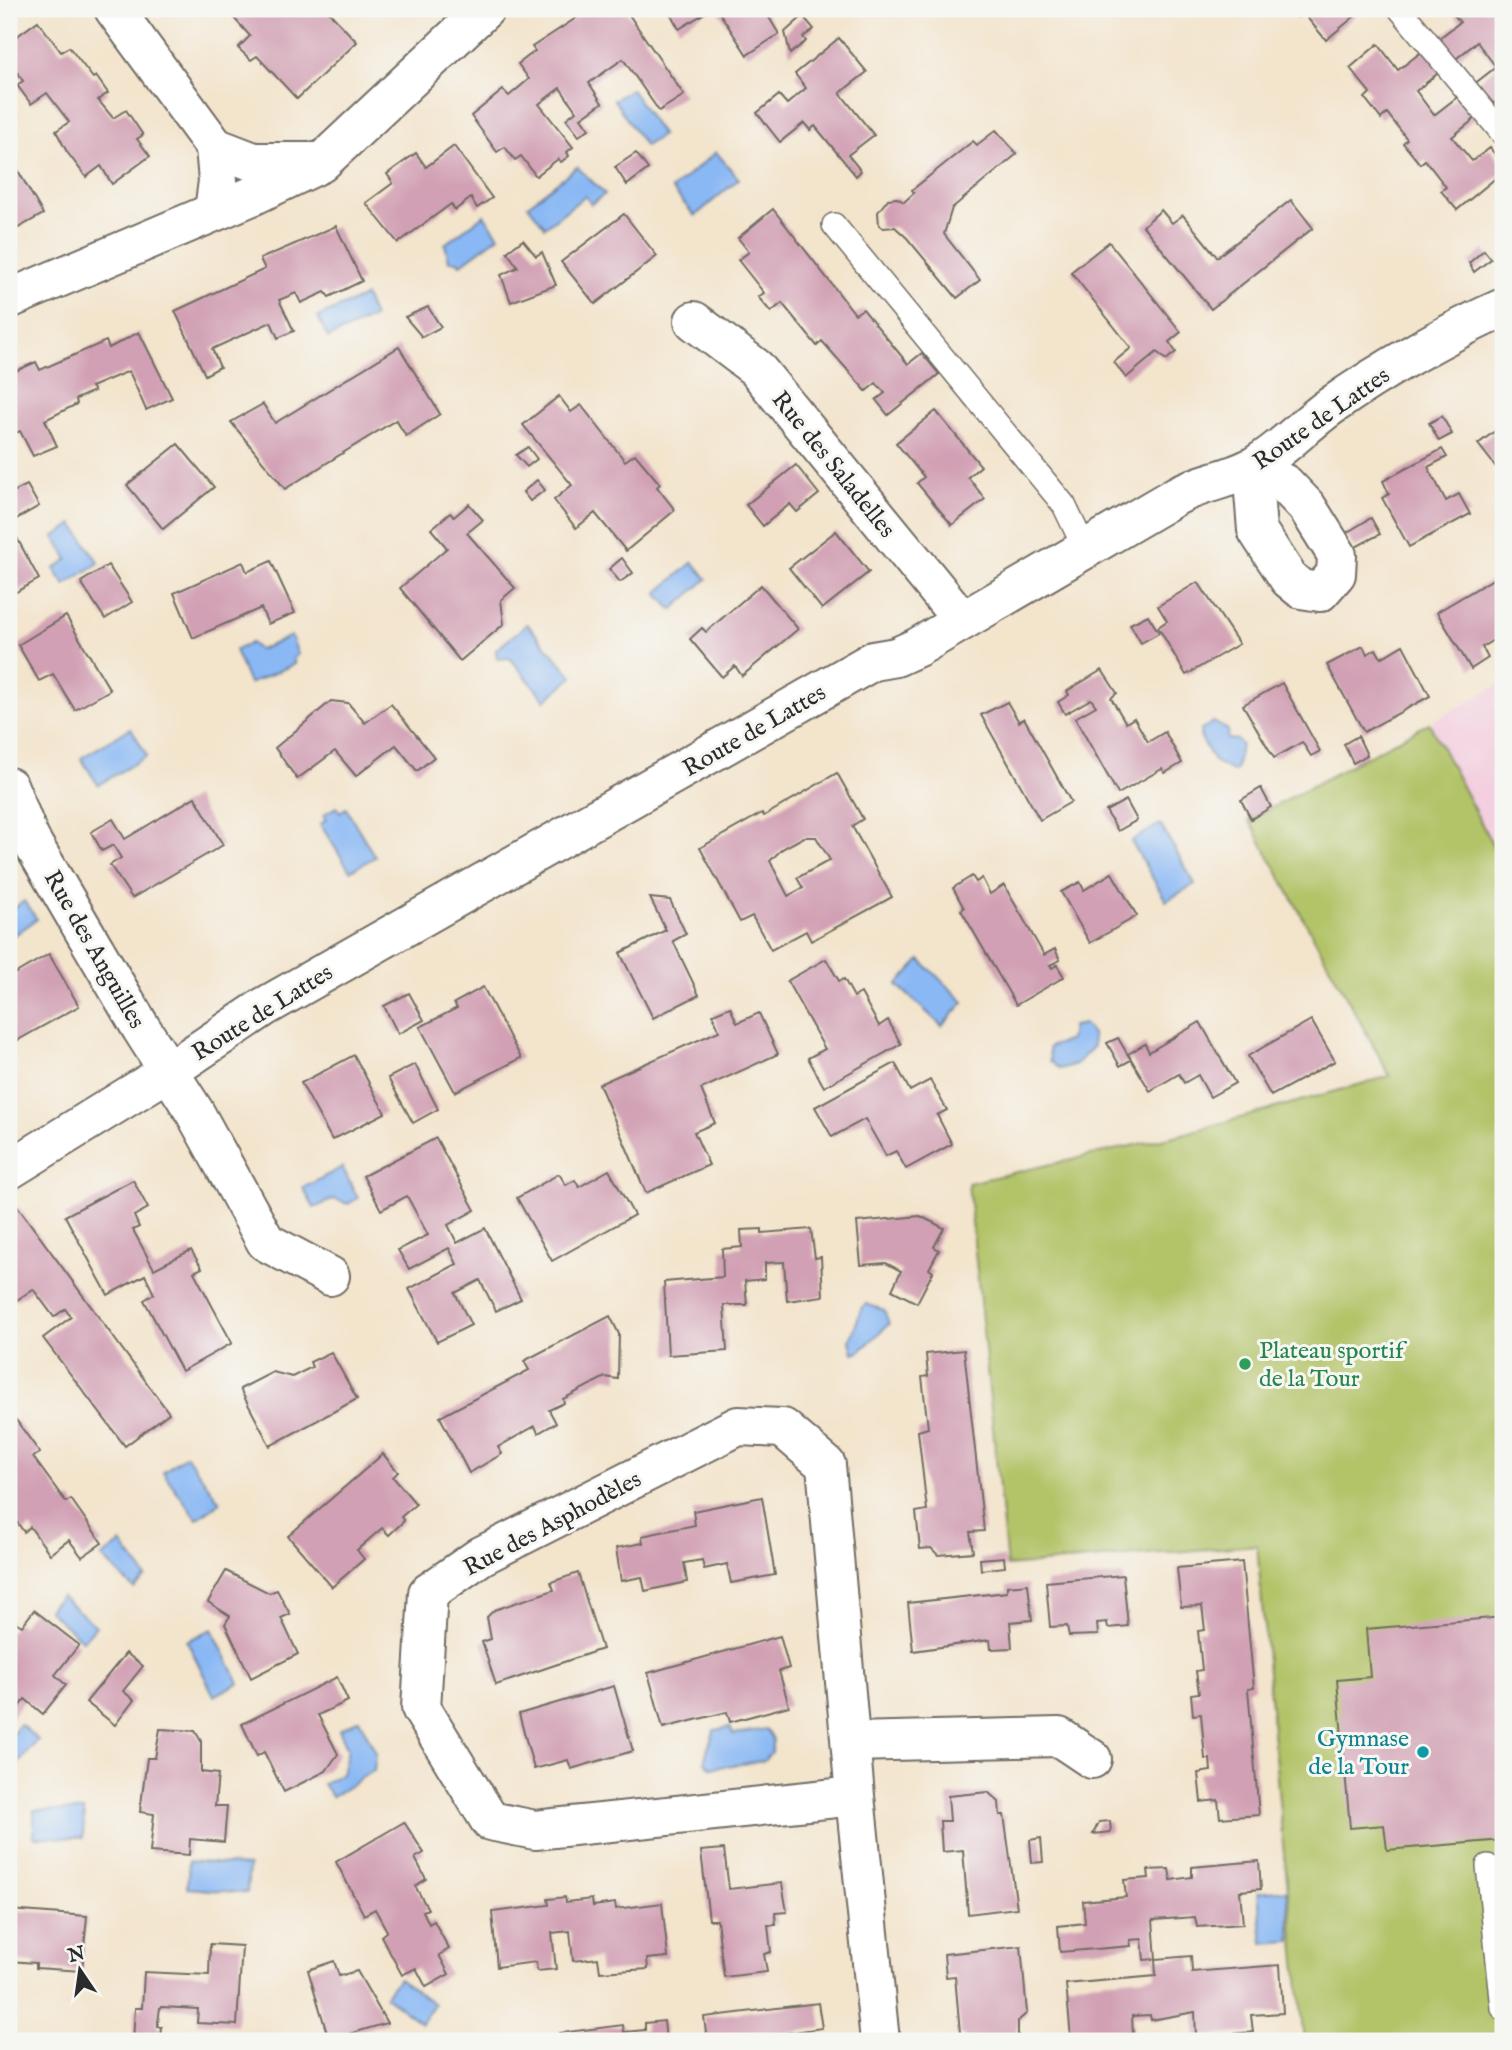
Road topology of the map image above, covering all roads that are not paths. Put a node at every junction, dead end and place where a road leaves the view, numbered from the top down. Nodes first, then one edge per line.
1 (114, 9) edge
2 (485, 9) edge
3 (1400, 9) edge
4 (1503, 134) edge
5 (215, 147) junction
6 (321, 163) junction
7 (214, 211) junction
8 (834, 225) dead end
9 (9, 299) edge
10 (1503, 308) edge
11 (694, 321) dead end
12 (1085, 549) junction
13 (962, 620) junction
14 (9, 787) edge
15 (20, 841) edge
16 (169, 1070) junction
17 (9, 1170) edge
18 (330, 1276) dead end
19 (852, 1742) junction
20 (1092, 1759) dead end
21 (855, 1796) junction
22 (1488, 1866) dead end
23 (1503, 2008) edge
24 (880, 2041) edge

1 - 5 street
2 - 6 street
3 - 4 lane
5 - 6 street
5 - 7 street
6 - 7 street
7 - 9 street
8 - 12 lane
10 - 12 street, Route de Lattes
11 - 13 street, Rue des Saladelles
12 - 13 street, Route de Lattes
13 - 16 street, Route de Lattes
14 - 15 street, Rue des Anguilles
15 - 16 street, Rue des Anguilles
16 - 17 street, Route de Lattes
16 - 18 street, Rue des Anguilles
19 - 20 street
19 - 21 street, Rue des Asphodèles
19 - 21 street, Rue des Asphodèles
21 - 24 street, Rue des Asphodèles
22 - 23 lane

